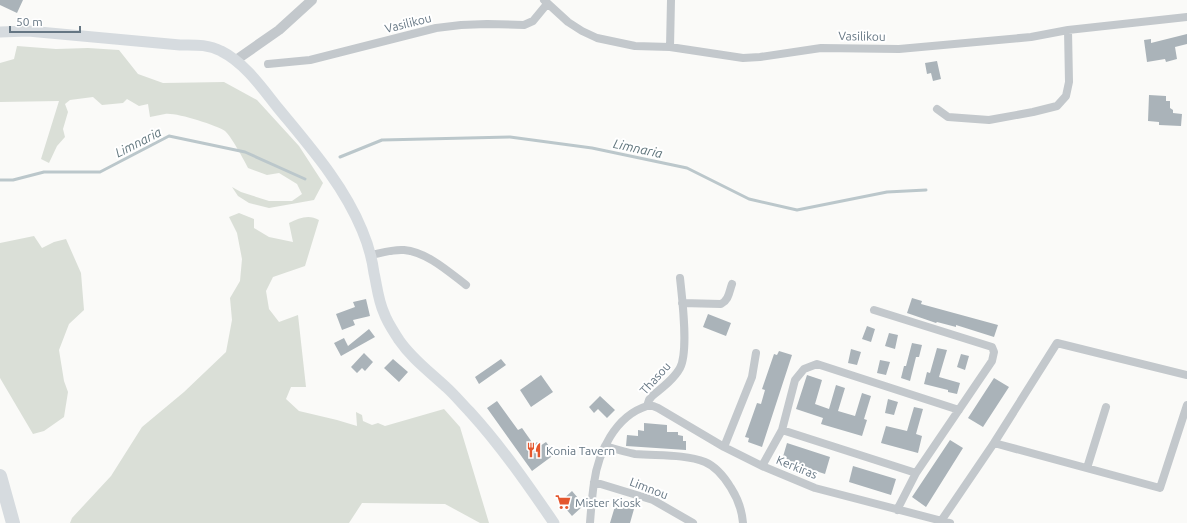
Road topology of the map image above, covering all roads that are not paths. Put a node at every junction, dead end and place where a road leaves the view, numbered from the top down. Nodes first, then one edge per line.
1 (312, 0) edge
2 (671, 0) edge
3 (546, 2) edge
4 (1187, 17) edge
5 (0, 23) edge
6 (1068, 30) junction
7 (28, 31) junction
8 (0, 32) edge
9 (670, 47) junction
10 (236, 60) junction
11 (268, 64) dead end
12 (937, 109) dead end
13 (370, 255) junction
14 (680, 278) dead end
15 (732, 284) dead end
16 (466, 285) dead end
17 (682, 303) junction
18 (874, 310) dead end
19 (756, 353) dead end
20 (1187, 374) edge
21 (1187, 405) edge
22 (646, 406) junction
23 (1106, 407) dead end
24 (959, 410) junction
25 (782, 430) junction
26 (994, 443) junction
27 (605, 446) junction
28 (724, 446) junction
29 (762, 466) junction
30 (1088, 468) junction
31 (916, 473) junction
32 (0, 476) edge
33 (594, 482) junction
34 (897, 510) junction
35 (941, 521) junction
36 (13, 523) edge
37 (554, 523) edge
38 (590, 523) edge
39 (693, 523) edge
40 (743, 523) edge
41 (950, 523) edge

1 - 10 street
2 - 9 street
3 - 9 street, Vasilikou
3 - 11 street, Vasilikou
4 - 6 street, Vasilikou
5 - 7 main road
6 - 9 street, Vasilikou
6 - 12 street
7 - 8 main road
7 - 10 main road
10 - 13 main road
13 - 16 street
13 - 37 main road
14 - 17 street, Thasou
15 - 17 street
17 - 22 street, Thasou
18 - 24 street
19 - 28 street
20 - 26 street
21 - 30 street
22 - 27 street, Thasou
22 - 28 street, Kerkiras
23 - 30 street
24 - 25 street
24 - 31 street
25 - 29 street
25 - 31 street
26 - 30 street
26 - 35 street
27 - 33 street, Thasou
27 - 40 street
28 - 29 street, Kerkiras
29 - 34 street, Kerkiras
31 - 34 street
32 - 36 highway
33 - 38 street, Thasou
33 - 39 street, Limnou
34 - 35 street, Kerkiras
35 - 41 street, Kerkiras

